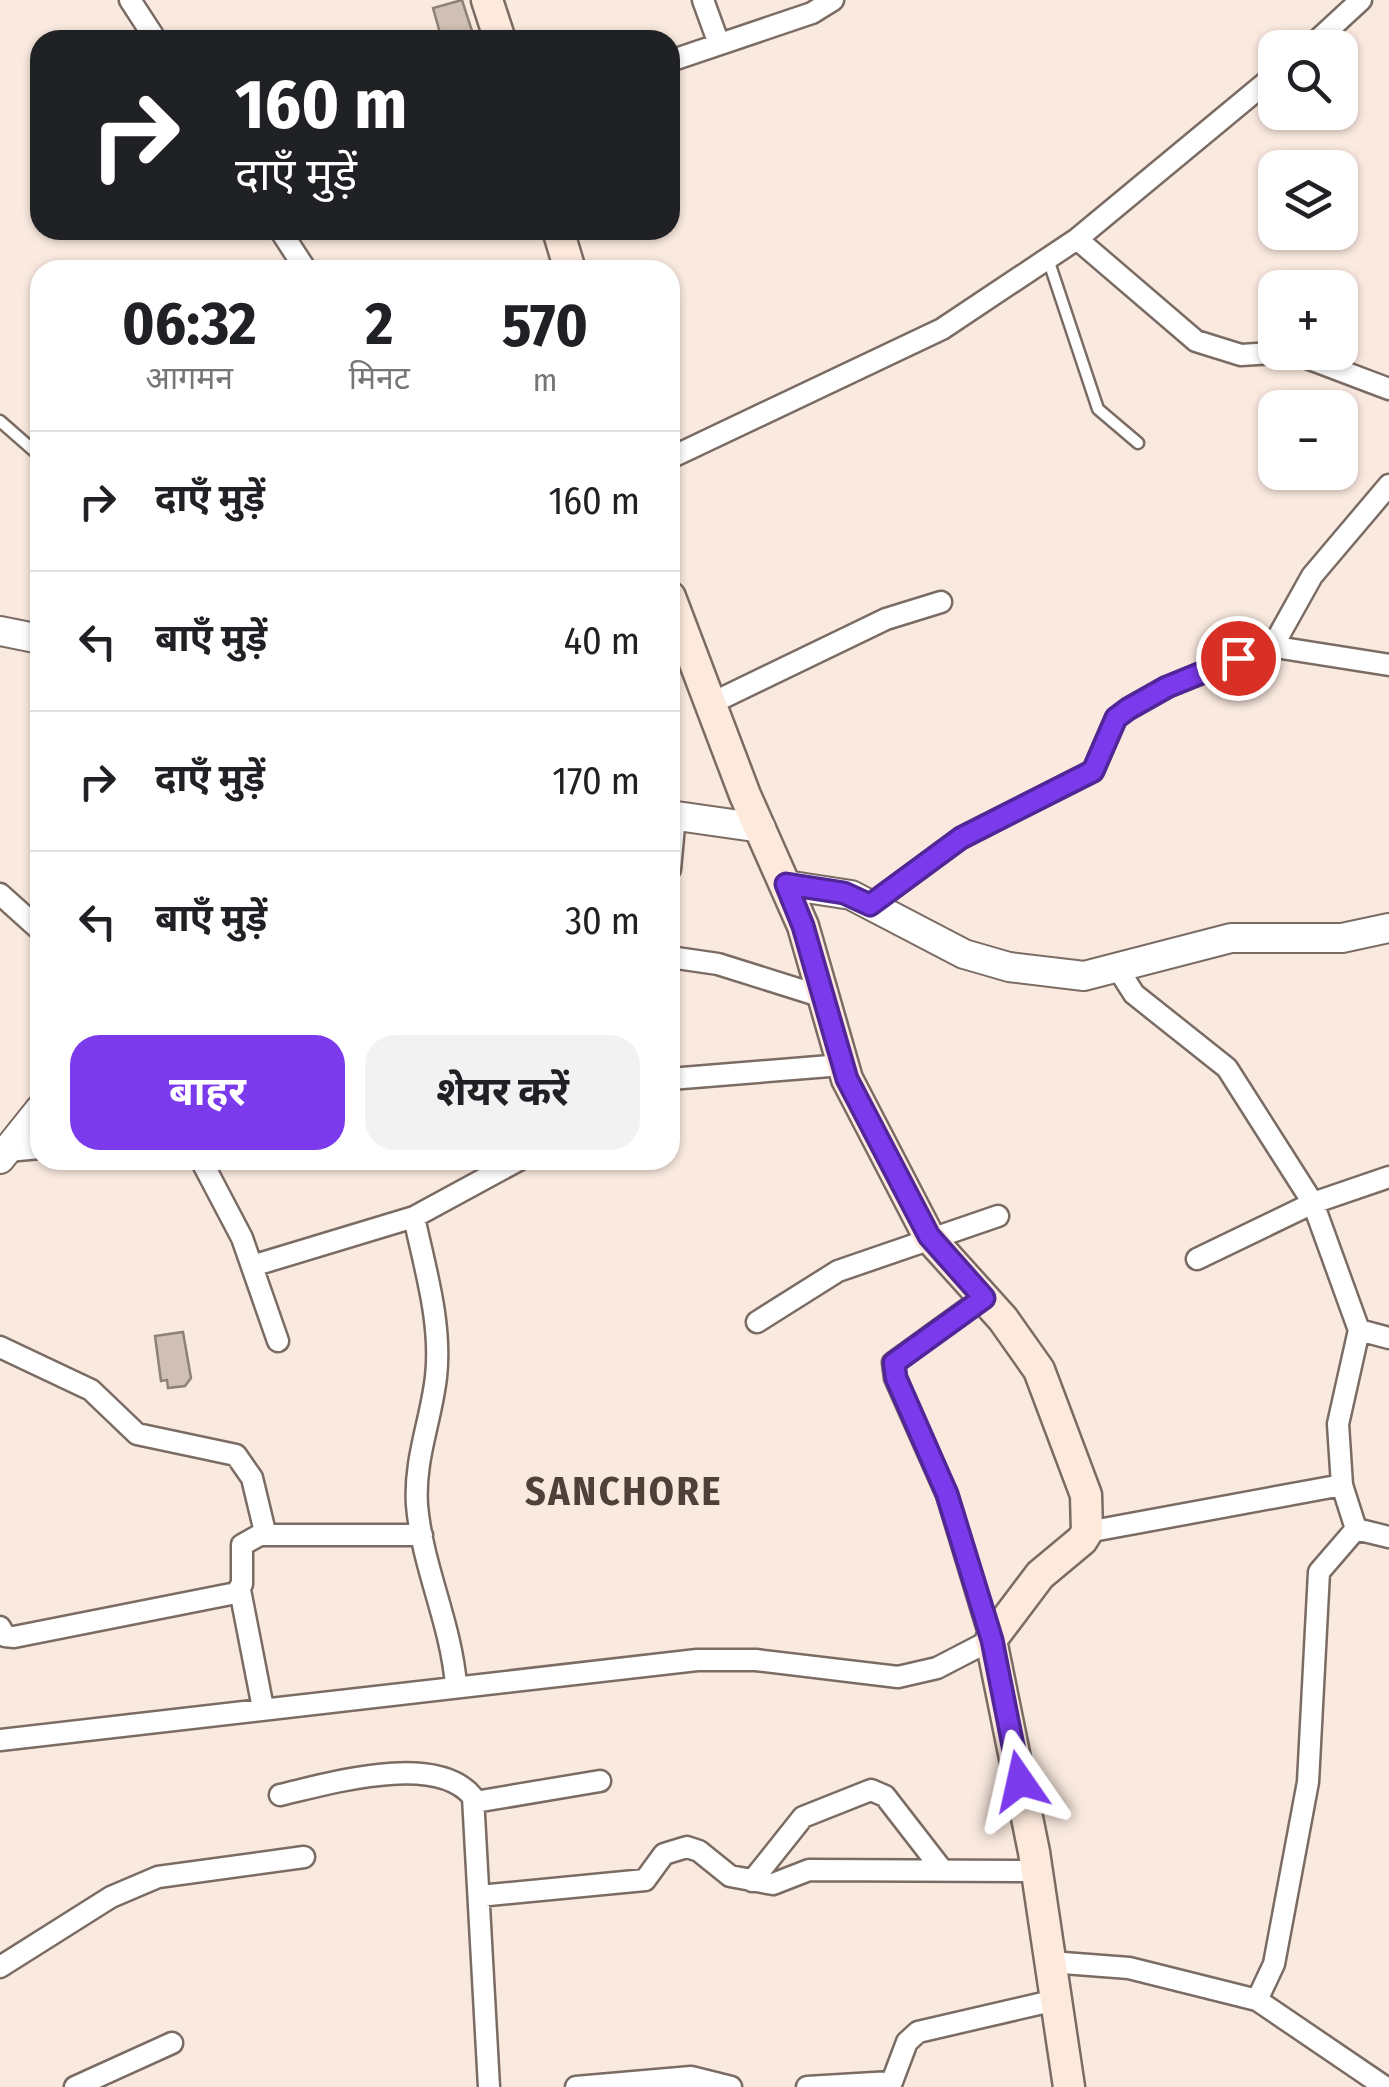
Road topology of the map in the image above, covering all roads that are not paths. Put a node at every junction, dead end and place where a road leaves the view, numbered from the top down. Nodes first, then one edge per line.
1 (130, 0) edge
2 (486, 0) edge
3 (703, 0) edge
4 (833, 0) edge
5 (1361, 0) edge
6 (150, 30) edge
7 (496, 30) edge
8 (1328, 30) edge
9 (719, 44) junction
10 (680, 58) edge
11 (1258, 89) edge
12 (1077, 239) junction
13 (1048, 260) junction
14 (1258, 354) edge
15 (1339, 370) edge
16 (1389, 389) edge
17 (0, 421) edge
18 (1138, 443) dead end
19 (30, 447) edge
20 (680, 453) edge
21 (1389, 485) edge
22 (940, 602) dead end
23 (680, 625) edge
24 (0, 631) edge
25 (30, 637) edge
26 (1270, 646) junction
27 (1389, 665) edge
28 (708, 705) junction
29 (680, 816) edge
30 (761, 828) junction
31 (786, 884) junction
32 (0, 894) edge
33 (870, 905) junction
34 (30, 921) edge
35 (1389, 928) edge
36 (680, 958) edge
37 (1118, 969) junction
38 (823, 998) junction
39 (842, 1065) junction
40 (680, 1078) edge
41 (30, 1122) edge
42 (30, 1150) edge
43 (4, 1155) edge
44 (208, 1170) edge
45 (501, 1170) edge
46 (1389, 1177) edge
47 (1313, 1203) junction
48 (998, 1216) dead end
49 (414, 1217) junction
50 (929, 1236) junction
51 (1197, 1259) dead end
52 (252, 1266) junction
53 (984, 1298) junction
54 (757, 1322) dead end
55 (1360, 1330) junction
56 (1389, 1338) edge
57 (278, 1341) dead end
58 (0, 1348) edge
59 (1342, 1485) junction
60 (1356, 1529) junction
61 (1087, 1532) junction
62 (264, 1535) junction
63 (422, 1535) junction
64 (1389, 1537) edge
65 (240, 1590) junction
66 (0, 1627) edge
67 (992, 1640) junction
68 (456, 1685) junction
69 (262, 1708) junction
70 (0, 1740) edge
71 (600, 1781) dead end
72 (280, 1795) dead end
73 (475, 1802) junction
74 (304, 1857) dead end
75 (940, 1867) junction
76 (1036, 1870) junction
77 (752, 1880) junction
78 (479, 1896) junction
79 (1050, 1962) junction
80 (0, 1967) edge
81 (1056, 2000) junction
82 (1256, 2000) junction
83 (172, 2042) dead end
84 (891, 2084) edge
85 (75, 2087) edge
86 (489, 2087) edge
87 (576, 2087) edge
88 (731, 2087) edge
89 (808, 2087) edge
90 (1069, 2087) edge
91 (1385, 2087) edge

1 - 6 street
2 - 7 main road
3 - 9 street
4 - 9 street
5 - 8 street
9 - 10 street
11 - 12 street
12 - 13 street
12 - 14 street
13 - 18 lane
13 - 20 street
15 - 16 street
17 - 19 lane
21 - 26 street
22 - 28 street
23 - 28 main road
24 - 25 street
26 - 27 street
26 - 33 street
28 - 30 main road
29 - 30 street
30 - 31 main road
31 - 33 street
31 - 38 main road
32 - 34 street
33 - 37 street
35 - 37 street
36 - 38 street
37 - 47 street
38 - 39 main road
39 - 40 street
39 - 50 main road
41 - 43 street
42 - 43 street
44 - 52 street
45 - 49 street
46 - 47 street
47 - 51 street
47 - 55 street
48 - 50 street
49 - 52 street
49 - 63 street
50 - 53 main road
50 - 54 street
52 - 57 street
53 - 61 main road
53 - 67 street
55 - 56 street
55 - 59 street
58 - 62 street
59 - 60 street
59 - 61 street
60 - 64 street
60 - 82 street
61 - 67 main road
62 - 63 street
62 - 65 street
63 - 68 street
65 - 66 street
65 - 69 street
67 - 68 street
67 - 76 main road
68 - 69 street
69 - 70 street
71 - 73 street
72 - 73 street
73 - 78 street
74 - 80 street
75 - 76 street
75 - 77 street
75 - 77 street
76 - 79 main road
77 - 78 street
78 - 86 street
79 - 81 main road
79 - 82 street
81 - 84 street
81 - 90 main road
82 - 91 street
83 - 85 street
84 - 89 street
87 - 88 street

